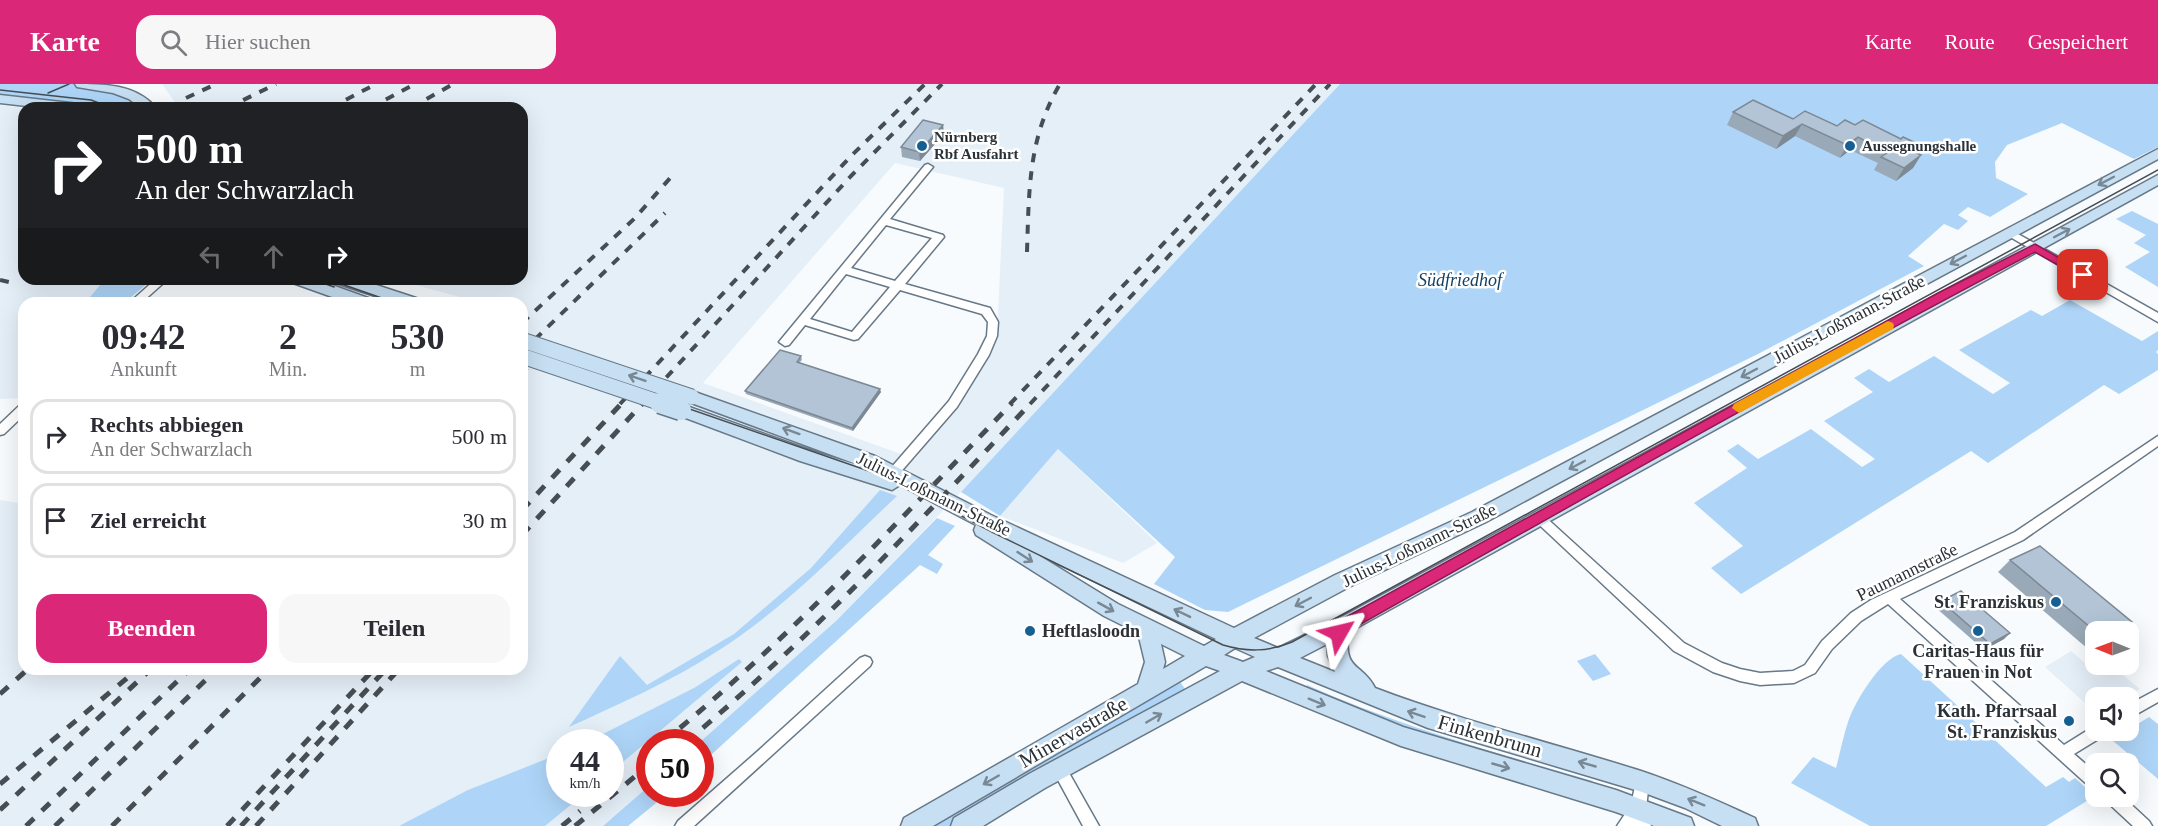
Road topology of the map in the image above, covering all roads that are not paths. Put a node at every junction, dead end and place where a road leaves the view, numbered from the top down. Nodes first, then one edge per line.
1 (82, 84) edge
2 (0, 99) edge
3 (26, 102) edge
4 (142, 102) edge
5 (2158, 153) edge
6 (928, 167) dead end
7 (2158, 179) edge
8 (885, 221) junction
9 (2009, 232) junction
10 (2035, 247) junction
11 (844, 270) junction
12 (156, 285) edge
13 (316, 285) edge
14 (360, 285) edge
15 (898, 285) junction
16 (141, 297) edge
17 (348, 297) edge
18 (395, 297) edge
19 (2158, 318) edge
20 (803, 321) junction
21 (528, 342) edge
22 (785, 342) dead end
23 (528, 358) edge
24 (687, 403) junction
25 (18, 414) edge
26 (0, 431) edge
27 (2158, 440) edge
28 (890, 477) junction
29 (1538, 518) junction
30 (1890, 598) junction
31 (1340, 628) junction
32 (1147, 629) junction
33 (1235, 638) junction
34 (1205, 656) junction
35 (1278, 658) junction
36 (865, 662) dead end
37 (1244, 672) junction
38 (1147, 688) junction
39 (2158, 695) edge
40 (1378, 699) junction
41 (2139, 706) edge
42 (2085, 739) edge
43 (2063, 753) junction
44 (1059, 769) junction
45 (2085, 773) edge
46 (1642, 782) junction
47 (2123, 807) edge
48 (1640, 817) edge
49 (683, 826) edge
50 (912, 826) edge
51 (962, 826) edge
52 (1090, 826) edge
53 (1625, 826) edge
54 (1683, 826) edge
55 (1747, 826) edge
56 (2144, 826) edge

1 - 4 main road
2 - 3 main road
5 -> 9 main road, Julius-Loßmann-Straße
6 - 8 street
10 -> 7 main road, Julius-Loßmann-Straße
8 - 11 street
8 - 15 street
9 - 10 street
9 -> 33 main road, Julius-Loßmann-Straße
10 - 19 street
10 - 29 main road, Julius-Loßmann-Straße
11 - 15 street
11 - 20 street
12 - 16 street
13 - 17 main road
14 - 18 main road
15 - 20 street
15 - 28 street
20 - 22 street
24 -> 21 main road, Julius-Loßmann-Straße, bridge
23 - 24 main road, Julius-Loßmann-Straße, bridge
24 - 28 main road, Julius-Loßmann-Straße
25 - 26 street
27 - 30 street, Paumannstraße
28 -> 32 main road, Julius-Loßmann-Straße
33 -> 28 main road, Julius-Loßmann-Straße
29 - 30 street, Paumannstraße
29 - 31 main road, Julius-Loßmann-Straße
30 - 43 street
31 - 35 main road, Julius-Loßmann-Straße
31 - 40 main road
32 - 34 main road, Julius-Loßmann-Straße
32 - 38 main road
33 - 34 main road, Minervastraße
33 - 35 main road, Finkenbrunn
34 - 37 main road, Finkenbrunn
34 - 38 main road, Minervastraße
35 - 37 main road, Julius-Loßmann-Straße
35 - 40 main road, Finkenbrunn
36 - 49 street
44 -> 37 main road, Minervastraße
37 -> 48 main road, Finkenbrunn
38 -> 50 main road, Minervastraße
39 - 41 street
46 -> 40 main road, Finkenbrunn
42 - 43 street
43 - 45 street
44 - 51 main road, Minervastraße
44 - 52 street
46 - 48 street
55 -> 46 main road, Finkenbrunn
47 - 56 street
48 - 53 street
48 - 54 main road, Finkenbrunn

